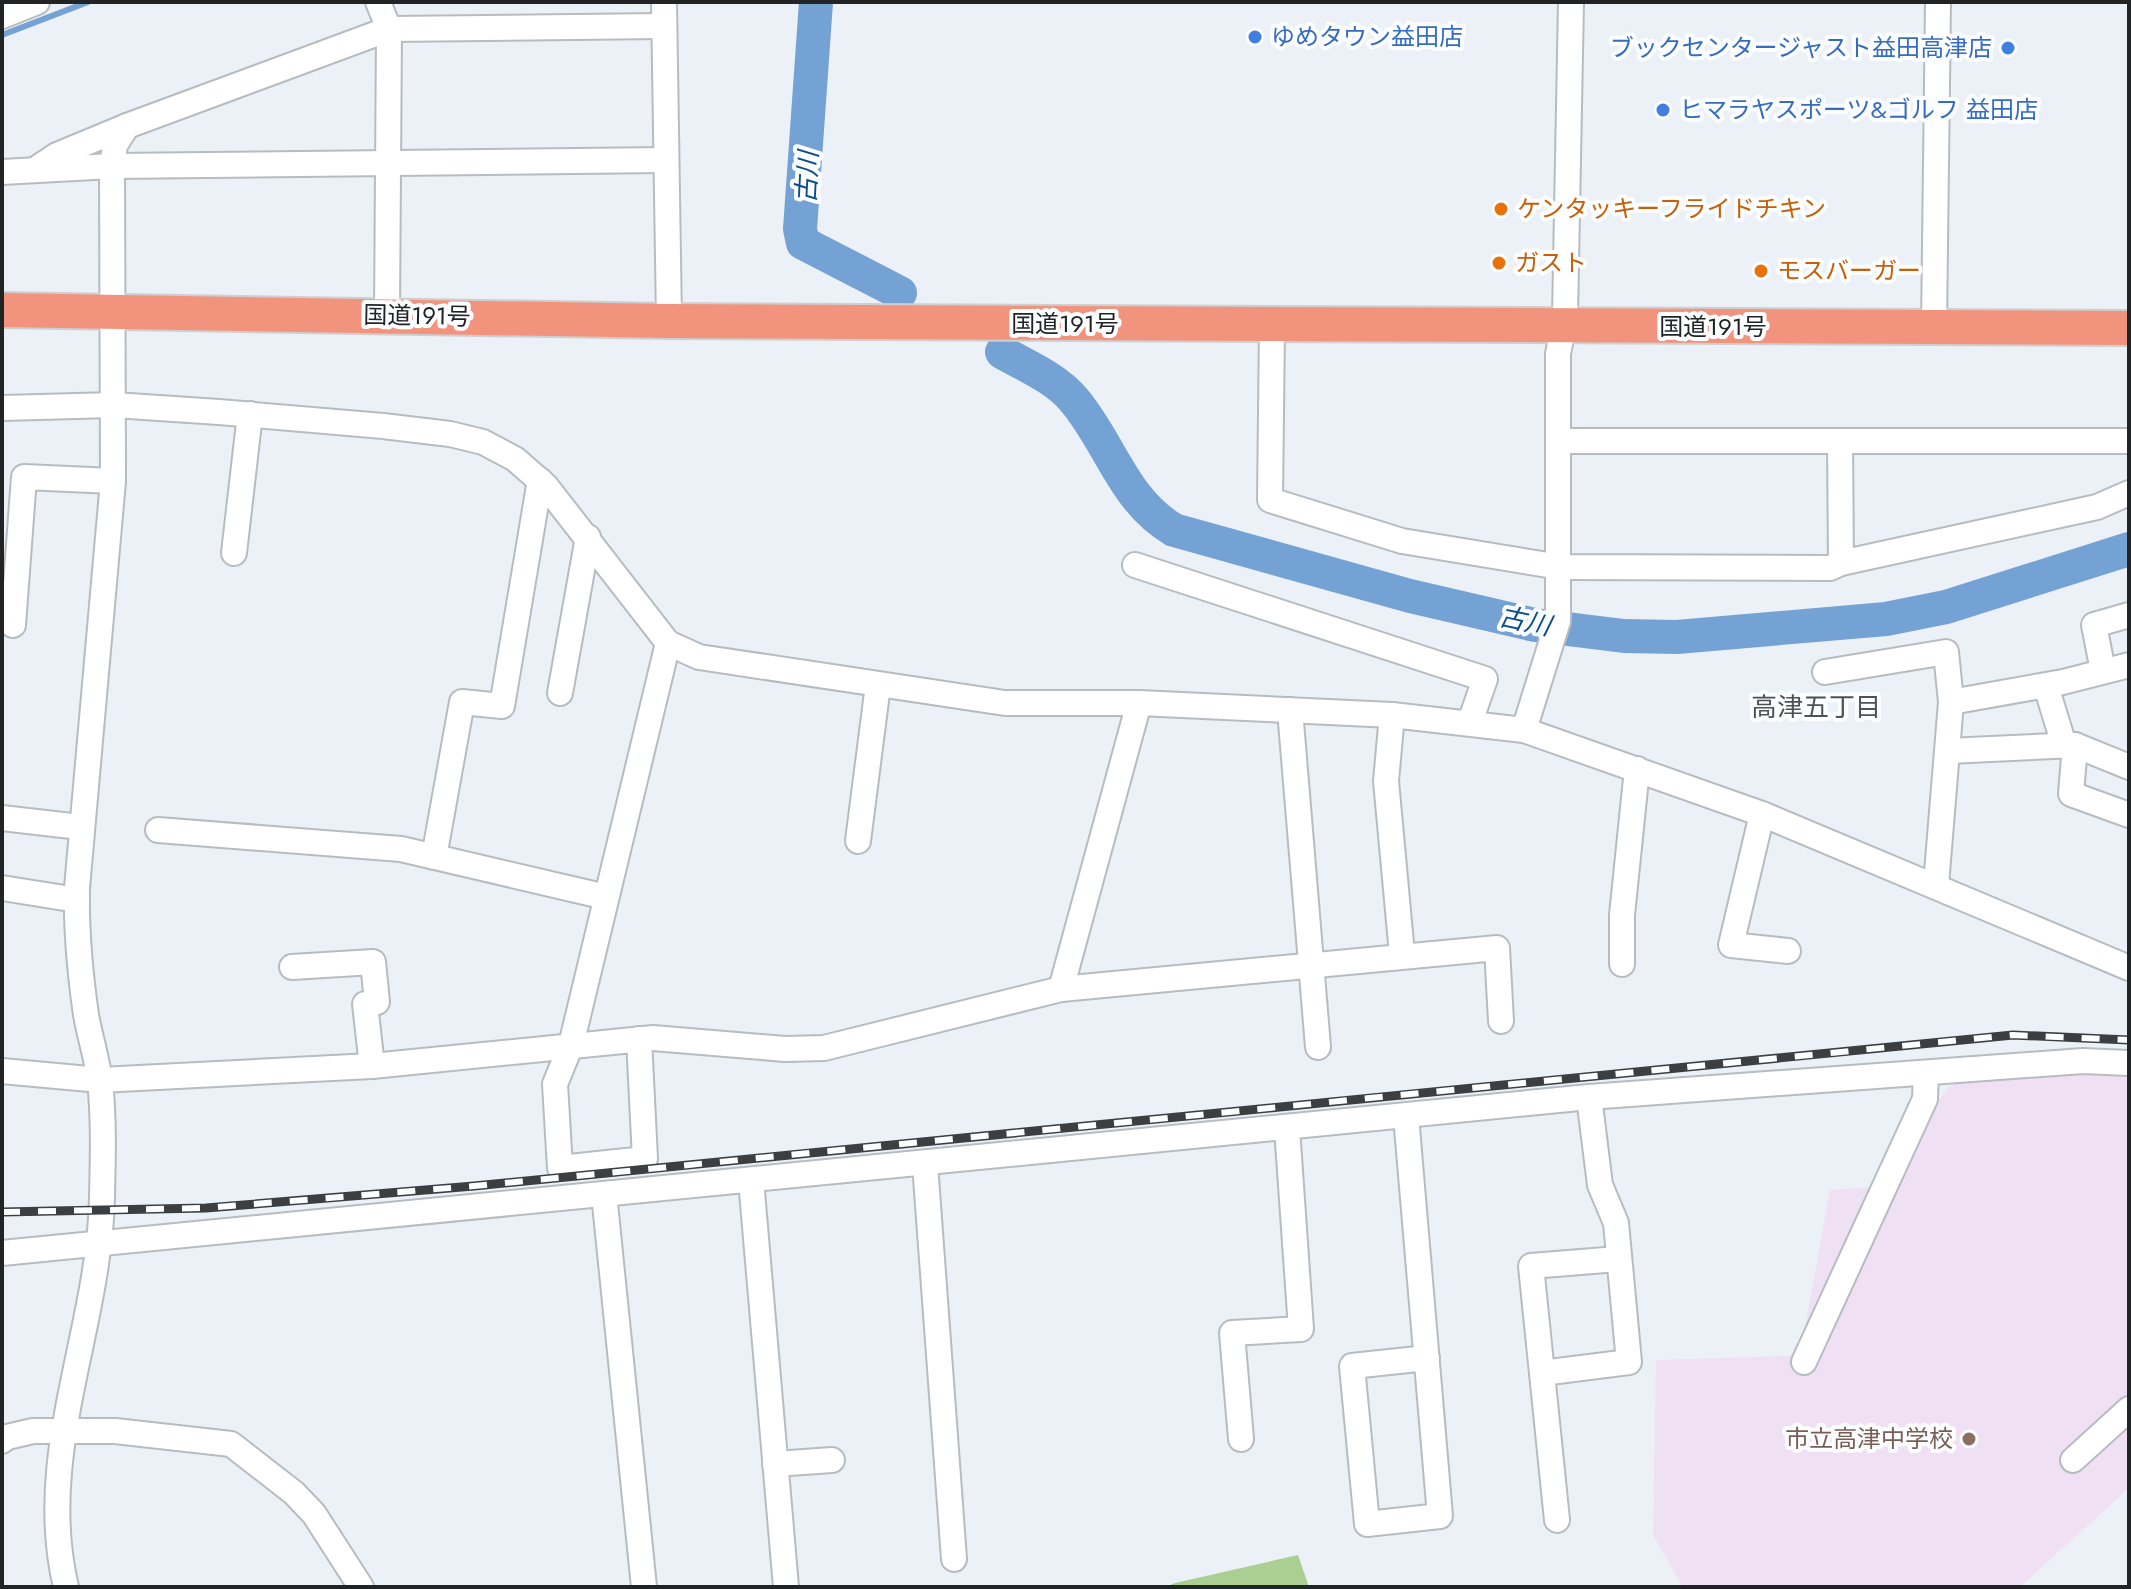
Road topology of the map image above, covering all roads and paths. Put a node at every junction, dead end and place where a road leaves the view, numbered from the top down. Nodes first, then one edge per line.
1 (37, 2) edge
2 (378, 2) edge
3 (1571, 2) edge
4 (1938, 2) edge
5 (664, 14) edge
6 (2, 16) edge
7 (389, 29) junction
8 (127, 126) junction
9 (666, 160) junction
10 (387, 165) junction
11 (112, 166) junction
12 (33, 170) junction
13 (2, 172) edge
14 (2, 310) edge
15 (113, 310) junction
16 (387, 315) junction
17 (669, 321) junction
18 (1272, 325) junction
19 (1565, 326) junction
20 (1934, 328) junction
21 (2129, 328) edge
22 (114, 405) junction
23 (2, 408) edge
24 (250, 414) junction
25 (1559, 441) junction
26 (1840, 441) junction
27 (2129, 441) edge
28 (540, 480) junction
29 (113, 481) junction
30 (2129, 493) edge
31 (588, 537) junction
32 (234, 553) dead end
33 (1841, 563) junction
34 (1135, 565) dead end
35 (1560, 567) junction
36 (2129, 615) edge
37 (13, 625) dead end
38 (668, 643) junction
39 (2129, 665) edge
40 (2103, 671) junction
41 (1825, 672) dead end
42 (878, 685) junction
43 (2046, 686) junction
44 (560, 693) dead end
45 (1951, 702) junction
46 (1139, 703) junction
47 (1290, 710) junction
48 (1392, 715) junction
49 (1470, 722) junction
50 (1524, 730) junction
51 (2070, 745) junction
52 (1948, 751) junction
53 (2129, 767) edge
54 (1637, 769) junction
55 (1762, 814) junction
56 (2129, 815) edge
57 (2, 818) edge
58 (80, 827) junction
59 (158, 830) dead end
60 (858, 841) dead end
61 (434, 857) junction
62 (1936, 885) junction
63 (2, 888) edge
64 (606, 897) junction
65 (77, 900) junction
66 (1788, 951) dead end
67 (1402, 954) junction
68 (1622, 964) dead end
69 (1311, 965) junction
70 (292, 967) dead end
71 (2129, 968) edge
72 (1061, 989) junction
73 (1501, 1021) dead end
74 (639, 1039) junction
75 (571, 1045) junction
76 (1318, 1047) dead end
77 (2129, 1063) edge
78 (372, 1066) junction
79 (2, 1071) edge
80 (1926, 1073) junction
81 (100, 1080) junction
82 (1589, 1097) junction
83 (1406, 1116) junction
84 (1287, 1128) junction
85 (925, 1164) junction
86 (751, 1180) junction
87 (604, 1194) junction
88 (100, 1244) junction
89 (2, 1253) edge
90 (1618, 1259) junction
91 (1427, 1358) junction
92 (1804, 1362) dead end
93 (1542, 1373) junction
94 (2129, 1409) edge
95 (62, 1433) junction
96 (1241, 1439) dead end
97 (2, 1441) edge
98 (832, 1460) dead end
99 (2073, 1460) dead end
100 (775, 1464) junction
101 (1557, 1520) dead end
102 (954, 1559) dead end
103 (66, 1587) edge
104 (361, 1587) edge
105 (644, 1587) edge
106 (786, 1587) edge

1 - 6 street
2 - 7 street
3 - 19 street
4 - 20 street
5 - 7 street
5 - 9 street
7 - 8 street
7 - 10 street
8 - 11 street
8 - 12 street
9 - 10 street
9 - 17 street
10 - 11 street
10 - 16 street
11 - 12 street
11 - 15 street
12 - 13 street
14 - 15 highway, 国道191号
15 - 16 highway, 国道191号
15 - 22 street
16 - 17 highway, 国道191号
17 - 18 highway, 国道191号
18 - 19 highway, 国道191号
18 - 35 street
19 - 20 highway, 国道191号
19 - 25 street
20 - 21 highway, 国道191号
22 - 23 street
22 - 24 street
22 - 29 street
24 - 28 street
24 - 32 street
25 - 26 street
25 - 35 street
26 - 27 street
26 - 33 street
28 - 31 street
28 - 61 street
29 - 37 street
29 - 58 street
30 - 33 street
31 - 38 street
31 - 44 street
33 - 35 street
34 - 49 street
35 - 50 street
36 - 40 street
38 - 42 street
38 - 64 street
39 - 40 street
40 - 43 street
41 - 45 street
42 - 46 street
42 - 60 street
43 - 45 street
43 - 51 street
45 - 52 street
46 - 47 street
46 - 72 street
47 - 48 street
47 - 69 street
48 - 49 street
48 - 67 street
49 - 50 street
50 - 54 street
51 - 52 street
51 - 53 street
51 - 56 street
52 - 62 street
54 - 55 street
54 - 68 street
55 - 62 street
55 - 66 street
57 - 58 street
58 - 65 street
59 - 61 street
61 - 64 street
62 - 71 street
63 - 65 street
64 - 75 street
65 - 81 street
67 - 69 street
67 - 73 street
69 - 72 street
69 - 76 street
70 - 78 street
72 - 74 street
74 - 75 street
74 - 75 street
75 - 78 street
77 - 80 street
78 - 81 street
79 - 81 street
80 - 82 street
80 - 92 street
81 - 88 street
82 - 83 street
82 - 90 street
83 - 84 street
83 - 91 street
84 - 85 street
84 - 96 street
85 - 86 street
85 - 102 street
86 - 87 street
86 - 100 street
87 - 88 street
87 - 105 street
88 - 89 street
88 - 95 street
90 - 93 street
90 - 93 street
91 - 91 street
93 - 101 street
94 - 99 street
95 - 97 street
95 - 103 street
95 - 104 street
98 - 100 street
100 - 106 street

